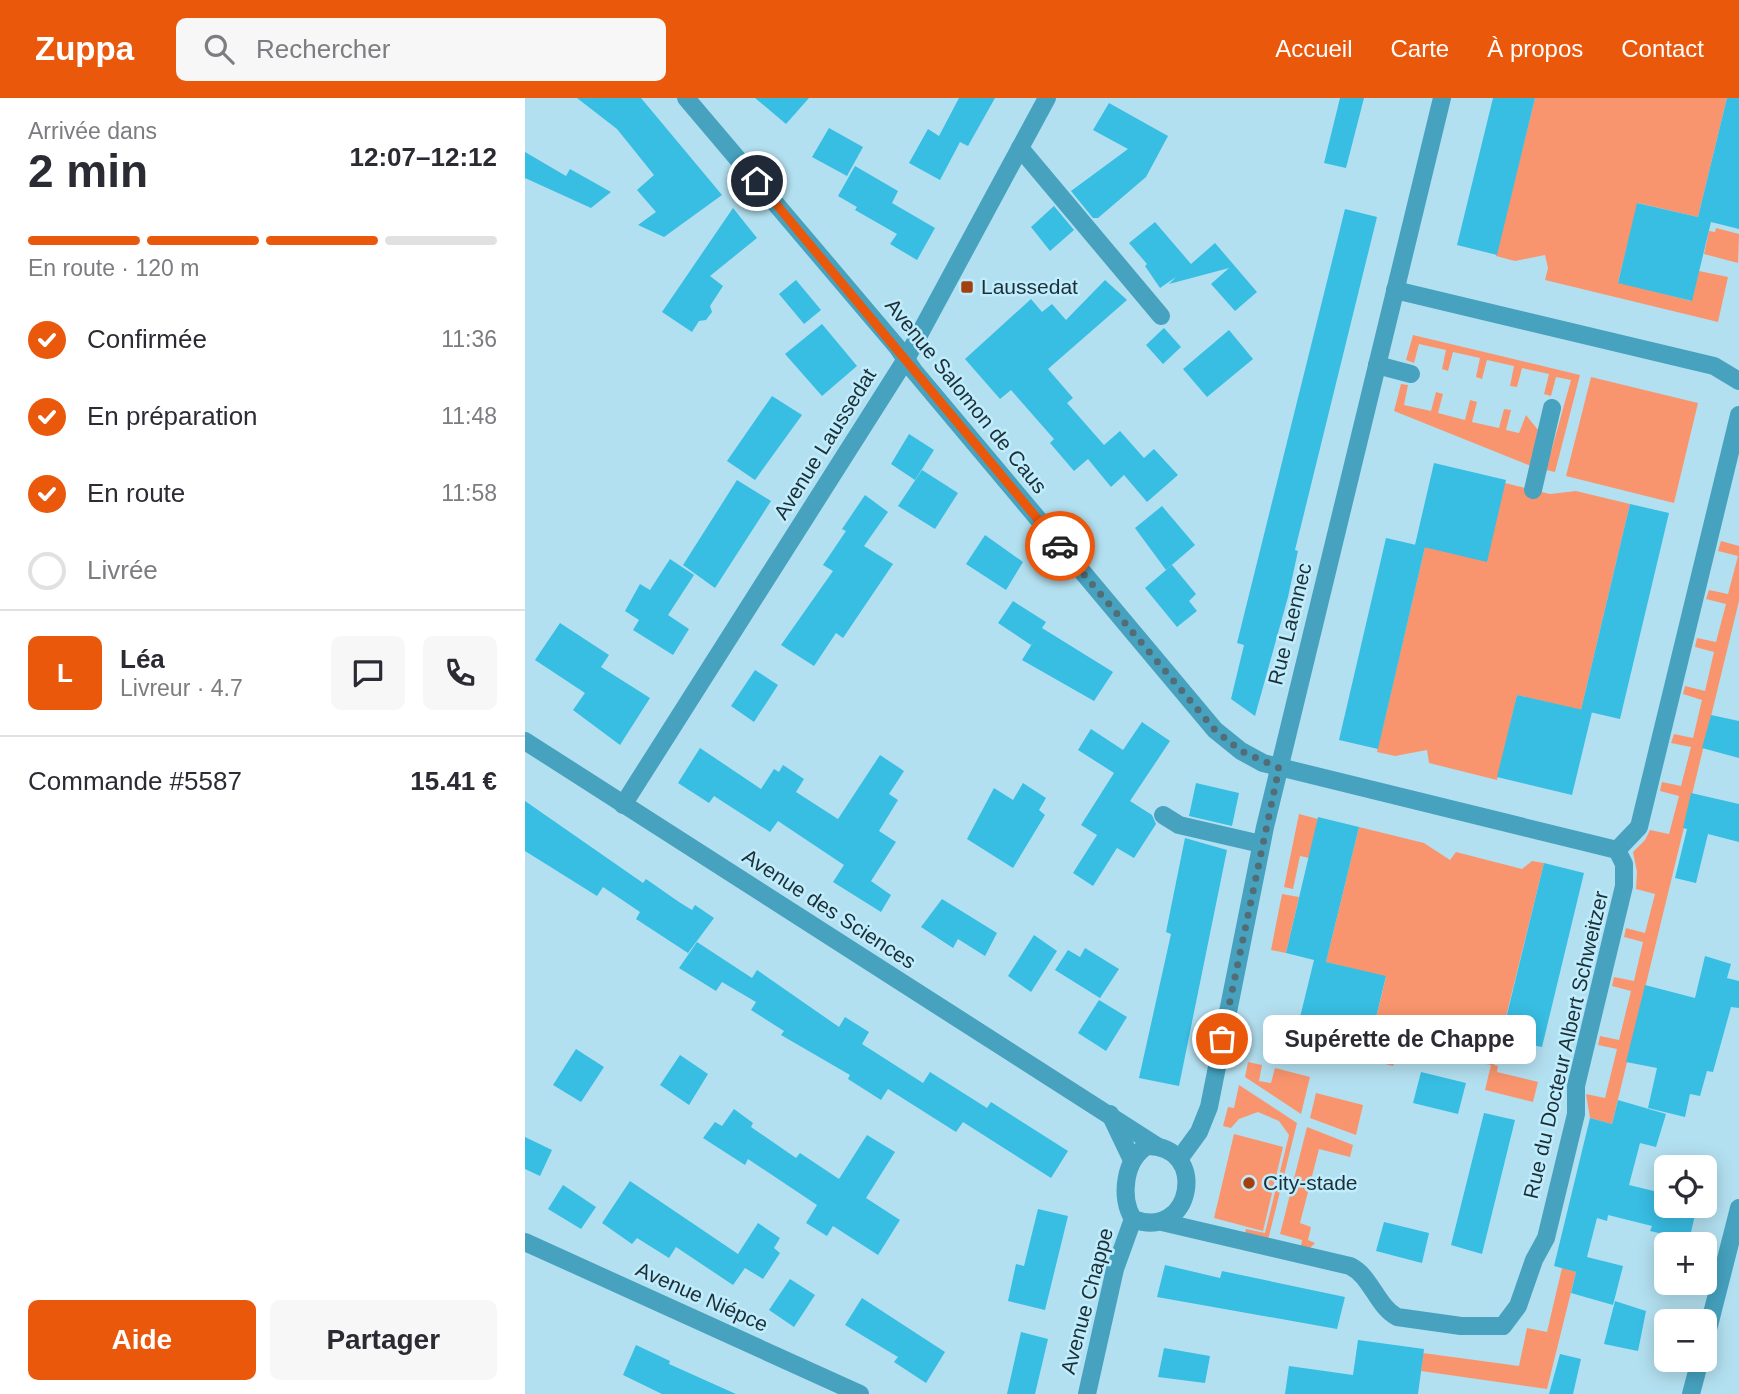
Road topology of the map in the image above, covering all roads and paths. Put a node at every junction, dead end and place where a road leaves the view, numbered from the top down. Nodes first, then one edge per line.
1 (686, 98) edge
2 (1047, 98) edge
3 (1442, 98) edge
4 (1020, 148) junction
5 (1395, 290) junction
6 (1161, 316) dead end
7 (906, 359) junction
8 (1377, 365) junction
9 (1714, 366) junction
10 (1739, 366) edge
11 (1411, 374) dead end
12 (1739, 381) edge
13 (1552, 408) dead end
14 (1739, 415) edge
15 (1533, 490) dead end
16 (525, 741) edge
17 (1279, 768) junction
18 (623, 805) junction
19 (1163, 816) dead end
20 (1261, 844) junction
21 (1617, 850) junction
22 (1110, 1114) junction
23 (1157, 1146) junction
24 (1180, 1158) junction
25 (1132, 1160) junction
26 (1739, 1209) edge
27 (1133, 1219) junction
28 (1162, 1222) junction
29 (525, 1242) edge
30 (1713, 1309) edge
31 (1696, 1372) edge
32 (860, 1394) edge
33 (1087, 1394) edge
34 (1691, 1394) edge

1 - 7 street, Avenue Salomon de Caus
2 - 4 street, Avenue Laussedat
3 - 5 street, Rue Laennec
4 - 6 street
4 - 7 street, Avenue Laussedat
5 - 8 street, Rue Laennec
5 - 9 street
7 - 17 street, Avenue Salomon de Caus
7 - 18 street, Avenue Laussedat
8 - 11 street
8 - 17 street, Rue Laennec
9 - 10 street
9 - 12 street
13 - 15 street
14 - 21 street
16 - 18 street, Avenue des Sciences
17 - 20 street, Rue Laennec
17 - 21 street, Avenue Salomon de Caus
18 - 22 street, Avenue des Sciences
19 - 20 street
20 - 24 street, Rue Laennec
21 - 28 street, Rue du Docteur Albert Schweitzer
22 - 23 street, Avenue des Sciences
22 - 25 street
23 - 24 street
23 - 25 street
24 - 28 street
25 - 27 street
26 - 30 street
27 - 28 street
27 - 33 street, Avenue Chappe
29 - 32 street, Avenue Niépce
31 - 34 street

